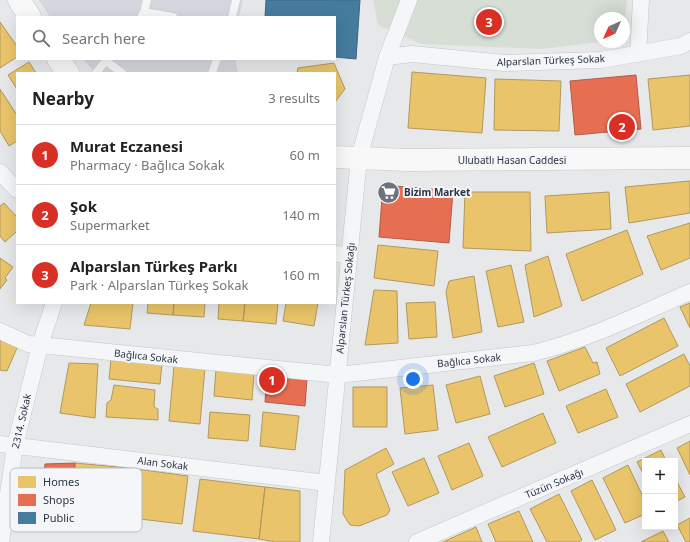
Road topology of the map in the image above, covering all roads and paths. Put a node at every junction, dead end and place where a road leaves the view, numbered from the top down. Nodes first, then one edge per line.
1 (19, 0) edge
2 (147, 0) edge
3 (236, 0) edge
4 (409, 0) edge
5 (641, 0) edge
6 (142, 14) edge
7 (29, 16) edge
8 (163, 16) edge
9 (232, 16) edge
10 (690, 41) edge
11 (638, 54) junction
12 (387, 57) junction
13 (59, 60) edge
14 (106, 60) edge
15 (217, 60) edge
16 (67, 72) edge
17 (97, 72) edge
18 (121, 72) edge
19 (212, 72) edge
20 (336, 157) edge
21 (359, 158) junction
22 (690, 158) edge
23 (0, 172) edge
24 (16, 189) edge
25 (342, 255) edge
26 (690, 292) edge
27 (54, 304) edge
28 (0, 331) edge
29 (40, 345) junction
30 (338, 375) junction
31 (690, 424) edge
32 (7, 445) edge
33 (327, 483) junction
34 (1, 542) edge
35 (321, 542) edge
36 (417, 542) edge

1 - 7 street
2 - 6 lane
3 - 9 lane
4 - 12 street, Alparslan Türkeş Sokağı
5 - 11 street
6 - 8 lane
10 - 11 street, Alparslan Türkeş Sokak
11 - 12 street, Alparslan Türkeş Sokak
12 - 21 street, Alparslan Türkeş Sokağı
13 - 16 street
14 - 17 lane
14 - 18 lane
15 - 19 lane
20 - 21 street, Ulubatlı Hasan Caddesi
21 - 22 street, Ulubatlı Hasan Caddesi
21 - 25 street, Alparslan Türkeş Sokağı
23 - 24 street
25 - 30 street, Alparslan Türkeş Sokağı
26 - 30 street, Bağlıca Sokak
27 - 29 street, 2314. Sokak
28 - 29 street, Bağlıca Sokak
29 - 30 street, Bağlıca Sokak
29 - 32 street, 2314. Sokak
30 - 33 street, Alparslan Türkeş Sokağı
31 - 36 street, Tüzün Sokağı
32 - 33 street, Alan Sokak
32 - 34 street, 2314. Sokak
33 - 35 street, Alparslan Türkeş Sokağı

